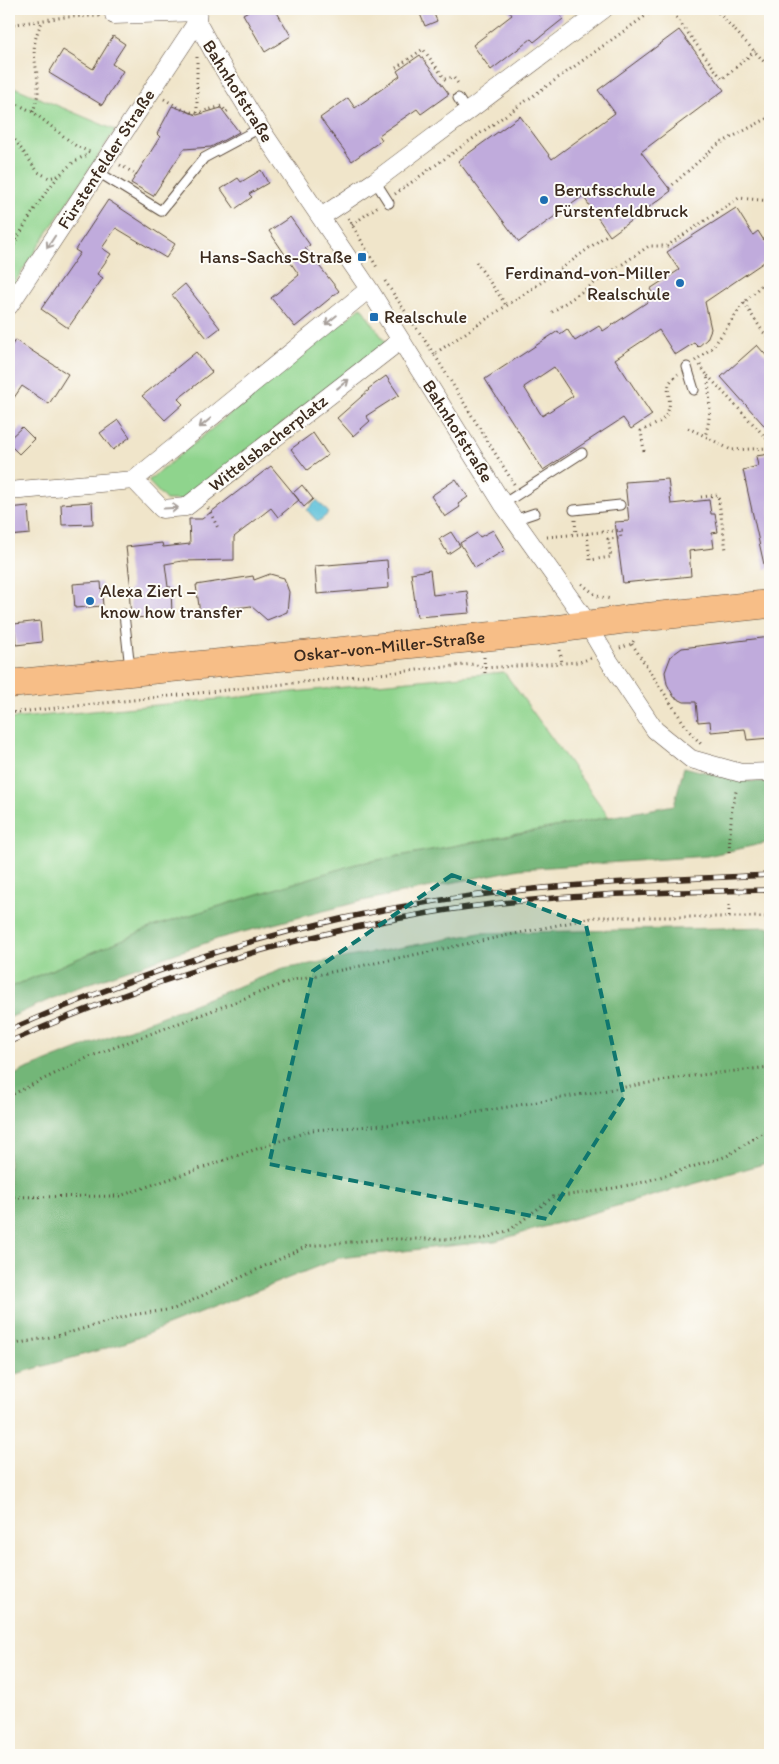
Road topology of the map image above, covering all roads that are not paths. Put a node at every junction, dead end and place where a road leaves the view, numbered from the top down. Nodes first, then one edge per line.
1 (604, 9) edge
2 (197, 14) edge
3 (114, 15) road end
4 (260, 128) junction
5 (98, 172) junction
6 (374, 181) junction
7 (388, 201) road end
8 (321, 217) junction
9 (369, 289) junction
10 (9, 306) edge
11 (402, 332) junction
12 (687, 367) road end
13 (694, 390) dead end
14 (582, 454) dead end
15 (134, 480) junction
16 (9, 490) edge
17 (503, 504) junction
18 (620, 505) dead end
19 (574, 510) dead end
20 (536, 513) dead end
21 (514, 520) junction
22 (770, 604) edge
23 (124, 614) dead end
24 (588, 624) junction
25 (130, 672) junction
26 (9, 684) edge
27 (770, 772) edge

1 - 6 street
2 - 3 street
2 - 4 street, Bahnhofstraße
2 - 5 street, Fürstenfelder Straße
4 - 5 lane
4 - 8 street, Bahnhofstraße
5 -> 10 street, Fürstenfelder Straße
6 - 7 lane
6 - 8 street
8 - 9 street, Bahnhofstraße
9 - 11 street, Bahnhofstraße
9 -> 15 street
15 -> 11 street, Wittelsbacherplatz
11 - 17 street, Bahnhofstraße
12 - 13 lane
14 - 17 lane
15 - 16 street
17 - 21 street, Bahnhofstraße
18 - 19 lane
20 - 21 lane
21 - 24 street, Bahnhofstraße
22 - 24 main road, Oskar-von-Miller-Straße
23 - 25 lane
24 - 25 main road, Oskar-von-Miller-Straße
24 - 27 street, Bahnhofstraße
25 - 26 main road, Oskar-von-Miller-Straße

